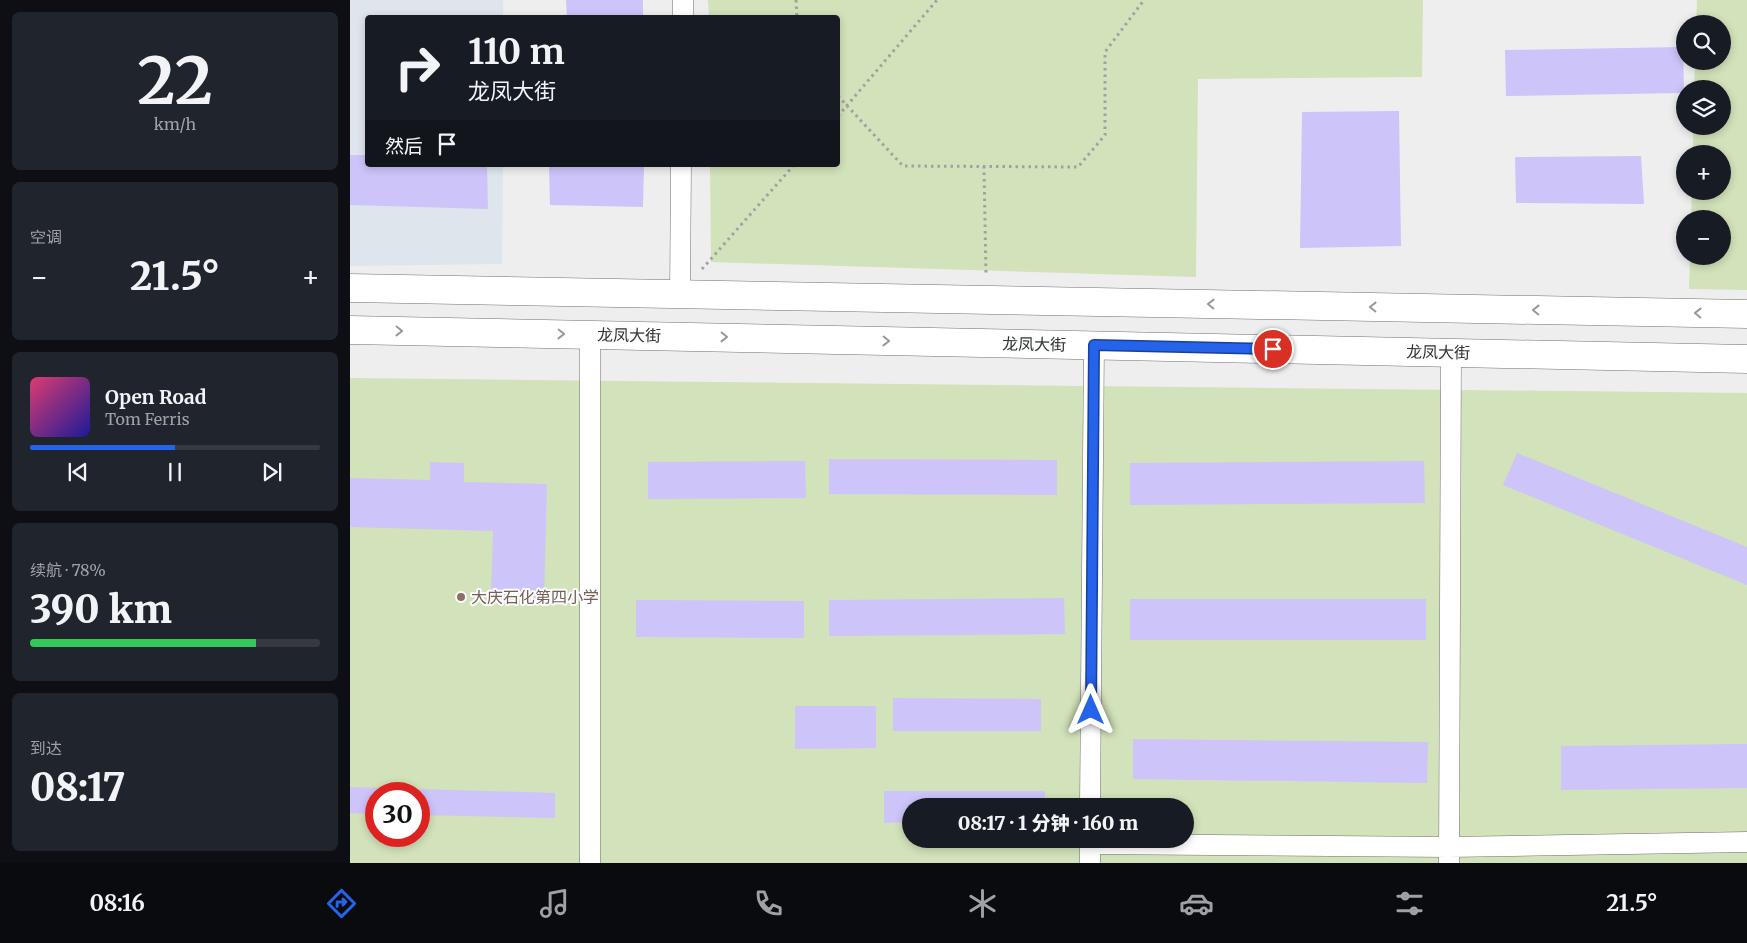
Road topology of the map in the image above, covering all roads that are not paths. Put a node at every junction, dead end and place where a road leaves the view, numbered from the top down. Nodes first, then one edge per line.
1 (683, 0) edge
2 (683, 15) edge
3 (681, 167) edge
4 (350, 288) edge
5 (680, 294) junction
6 (1747, 314) edge
7 (350, 330) edge
8 (590, 334) junction
9 (1094, 345) junction
10 (1452, 352) junction
11 (1747, 358) edge
12 (1090, 798) edge
13 (1747, 842) edge
14 (1090, 849) edge
15 (1449, 855) edge
16 (590, 863) edge

1 - 2 street
3 - 5 street
4 - 5 main road
6 -> 5 main road
7 -> 8 main road, 龙凤大街
8 -> 9 main road, 龙凤大街
8 - 16 street
9 - 10 main road, 龙凤大街
9 - 12 street
10 - 11 main road, 龙凤大街
10 - 15 street
13 - 15 street
14 - 15 street

